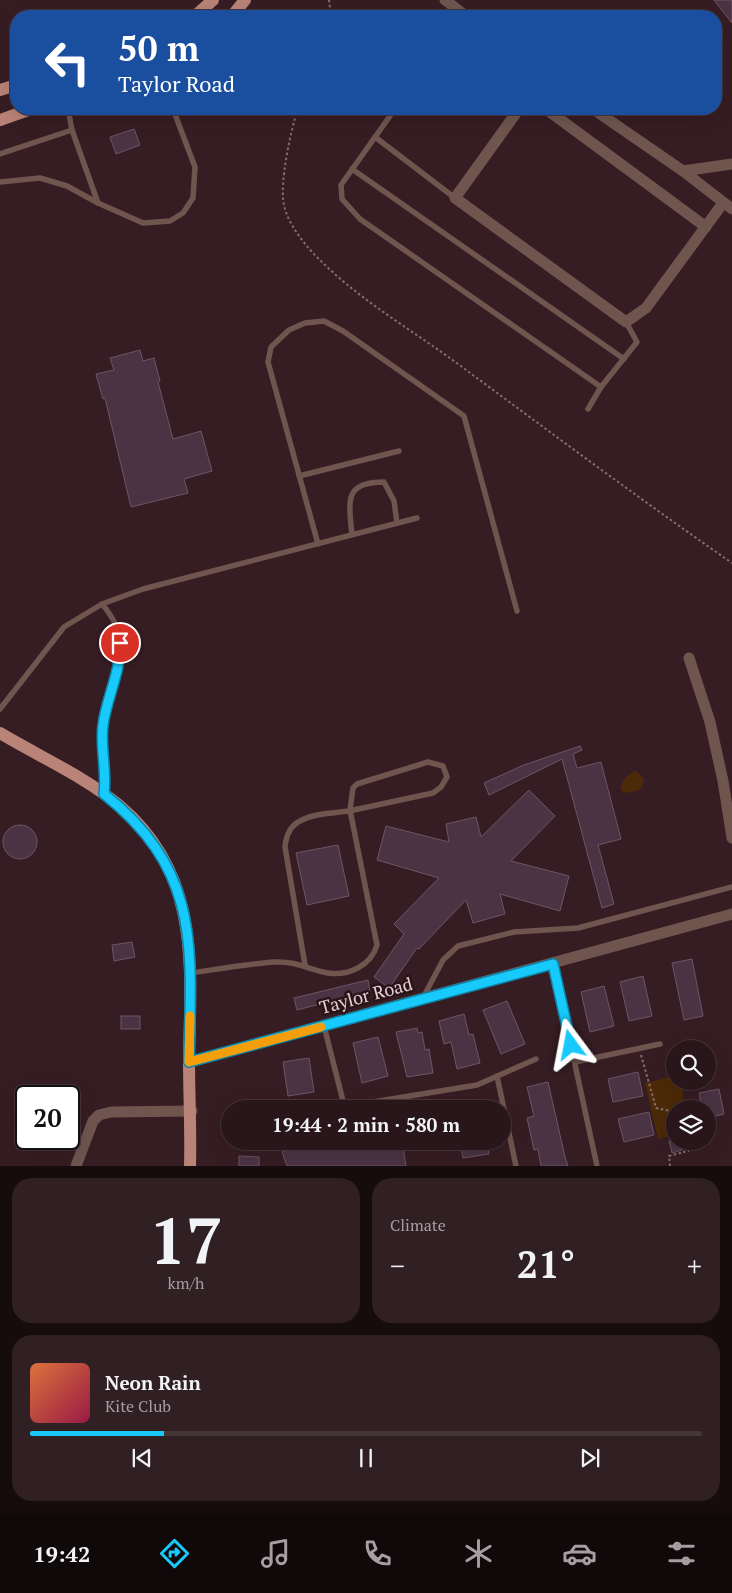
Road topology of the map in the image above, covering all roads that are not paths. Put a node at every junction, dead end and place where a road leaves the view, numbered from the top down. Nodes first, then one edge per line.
1 (213, 0) edge
2 (245, 0) edge
3 (445, 0) edge
4 (202, 10) edge
5 (237, 10) edge
6 (457, 10) edge
7 (14, 115) edge
8 (69, 115) edge
9 (175, 115) edge
10 (391, 115) edge
11 (515, 115) edge
12 (554, 115) edge
13 (602, 115) edge
14 (0, 120) edge
15 (72, 130) junction
16 (375, 136) junction
17 (0, 154) edge
18 (732, 164) edge
19 (352, 169) junction
20 (684, 171) junction
21 (0, 182) edge
22 (455, 198) junction
23 (98, 203) junction
24 (728, 206) edge
25 (706, 227) junction
26 (626, 322) junction
27 (624, 359) junction
28 (601, 387) junction
29 (588, 409) dead end
30 (399, 451) dead end
31 (299, 476) junction
32 (417, 518) dead end
33 (396, 523) junction
34 (352, 535) junction
35 (318, 544) junction
36 (102, 604) junction
37 (517, 611) dead end
38 (689, 658) dead end
39 (0, 709) edge
40 (0, 733) edge
41 (104, 794) junction
42 (350, 810) junction
43 (732, 838) edge
44 (732, 887) edge
45 (732, 914) edge
46 (553, 964) junction
47 (305, 965) junction
48 (191, 973) junction
49 (423, 999) junction
50 (324, 1026) junction
51 (660, 1044) dead end
52 (536, 1059) dead end
53 (189, 1062) junction
54 (575, 1062) junction
55 (497, 1076) junction
56 (343, 1100) edge
57 (377, 1100) edge
58 (192, 1111) junction
59 (76, 1166) edge
60 (190, 1166) edge
61 (516, 1166) edge
62 (596, 1166) edge

1 - 4 main road
2 - 5 main road
3 - 6 street
7 - 14 main road
8 - 15 lane
9 - 23 lane
10 - 16 lane
11 - 22 street
12 - 25 street
13 - 20 street
15 - 17 lane
15 - 23 lane
16 - 19 lane
16 - 22 lane
18 - 20 street
19 - 27 lane
19 - 28 lane
20 - 24 street
21 - 23 lane
22 - 26 street
24 - 25 street
25 - 26 street
26 - 27 lane
27 - 28 lane
28 - 29 lane
30 - 31 lane
31 - 35 lane
31 - 37 lane
32 - 33 lane
33 - 34 lane
33 - 34 lane
34 - 35 lane
35 - 36 lane
36 - 39 lane
36 - 41 lane
38 - 43 street
40 - 41 main road
41 - 48 main road
42 - 42 lane
42 - 47 lane
42 - 47 lane
44 - 49 lane
45 - 46 street, Taylor Road
46 - 49 street, Taylor Road
46 - 54 lane
47 - 48 lane
48 - 53 main road
49 - 50 street, Taylor Road
50 - 53 street, Taylor Road
50 - 56 lane
51 - 54 lane
52 - 55 lane
53 - 58 main road
54 - 62 lane
55 - 57 lane
55 - 61 lane
58 - 59 street
58 - 60 main road

